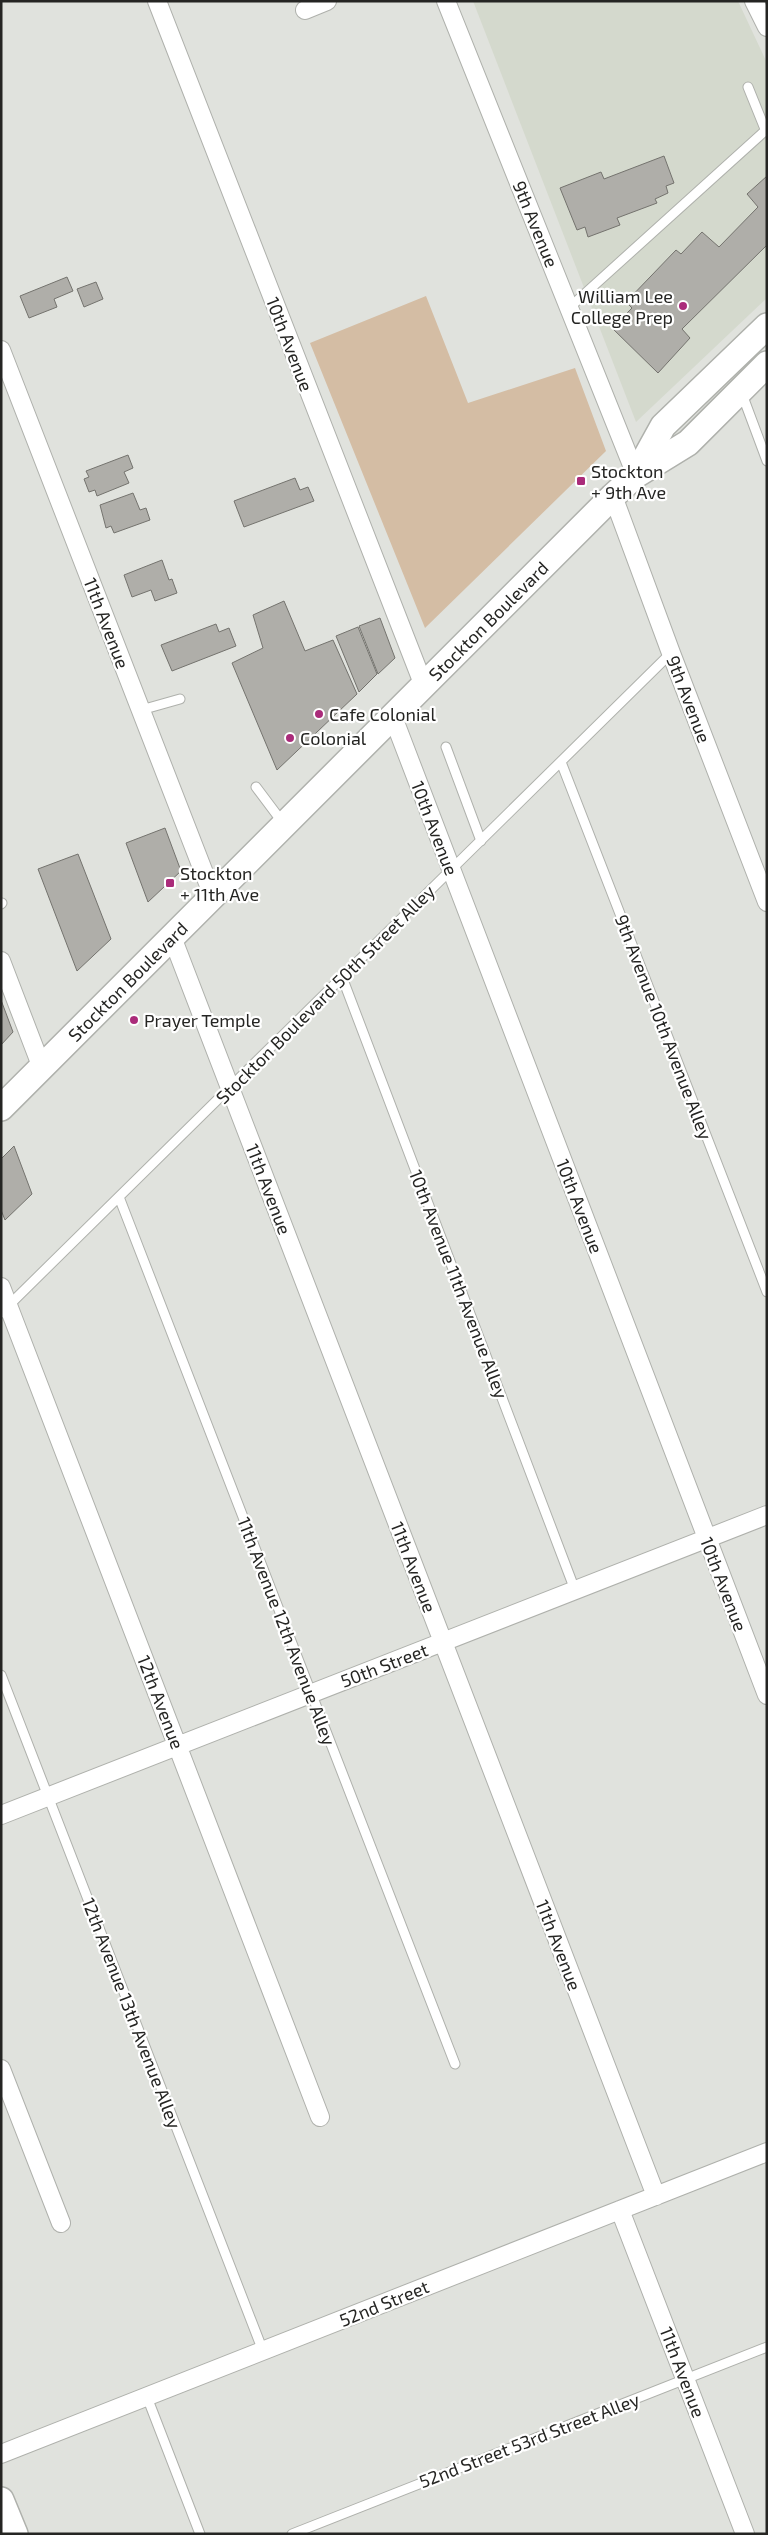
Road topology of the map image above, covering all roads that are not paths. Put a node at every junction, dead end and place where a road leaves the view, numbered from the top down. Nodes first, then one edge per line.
1 (157, 1) edge
2 (327, 1) edge
3 (446, 1) edge
4 (754, 1) edge
5 (305, 10) dead end
6 (767, 27) edge
7 (748, 87) dead end
8 (766, 129) edge
9 (569, 308) junction
10 (767, 326) edge
11 (1, 350) edge
12 (767, 364) edge
13 (741, 392) junction
14 (767, 461) edge
15 (636, 475) junction
16 (613, 496) junction
17 (671, 653) junction
18 (424, 686) junction
19 (180, 698) dead end
20 (141, 710) junction
21 (393, 717) junction
22 (446, 747) dead end
23 (561, 762) junction
24 (256, 787) dead end
25 (284, 825) junction
26 (480, 841) junction
27 (451, 869) junction
28 (213, 896) junction
29 (767, 902) edge
30 (172, 937) junction
31 (1, 960) edge
32 (342, 977) junction
33 (42, 1068) junction
34 (230, 1088) junction
35 (1, 1108) edge
36 (119, 1197) junction
37 (1, 1287) edge
38 (767, 1292) edge
39 (5, 1309) edge
40 (767, 1515) edge
41 (707, 1538) junction
42 (575, 1590) junction
43 (443, 1642) junction
44 (1, 1675) edge
45 (311, 1694) junction
46 (767, 1695) edge
47 (178, 1746) junction
48 (48, 1796) junction
49 (1, 1815) edge
50 (455, 2064) dead end
51 (1, 2069) edge
52 (320, 2117) dead end
53 (767, 2152) edge
54 (656, 2196) junction
55 (620, 2210) junction
56 (61, 2223) dead end
57 (767, 2347) edge
58 (263, 2351) junction
59 (685, 2379) junction
60 (147, 2397) junction
61 (1, 2454) edge
62 (1, 2500) edge
63 (15, 2534) edge
64 (200, 2534) edge
65 (292, 2534) edge
66 (745, 2534) edge

1 - 18 street, 10th Avenue
2 - 5 street
3 - 9 street, 9th Avenue
4 - 6 street
7 - 8 lane
8 - 9 lane
9 - 15 street, 9th Avenue
10 - 15 main road, Stockton Boulevard
11 - 20 street, 11th Avenue
12 - 13 main road, Stockton Boulevard
13 - 14 lane
13 - 15 main road, Stockton Boulevard
15 - 16 main road, Stockton Boulevard
16 - 17 street, 9th Avenue
16 - 18 main road, Stockton Boulevard
17 - 23 lane, Stockton Boulevard 50th Street Alley
17 - 29 street, 9th Avenue
18 - 21 main road, Stockton Boulevard
19 - 20 lane
20 - 28 street, 11th Avenue
21 - 25 main road, Stockton Boulevard
21 - 27 street, 10th Avenue
22 - 26 lane
23 - 26 lane, Stockton Boulevard 50th Street Alley
23 - 38 lane, 9th Avenue 10th Avenue Alley
24 - 25 lane
25 - 28 main road, Stockton Boulevard
26 - 27 lane, Stockton Boulevard 50th Street Alley
27 - 32 lane, Stockton Boulevard 50th Street Alley
27 - 41 street, 10th Avenue
28 - 30 main road, Stockton Boulevard
30 - 33 main road, Stockton Boulevard
30 - 34 street, 11th Avenue
31 - 33 street
32 - 34 lane, Stockton Boulevard 50th Street Alley
32 - 42 lane, 10th Avenue 11th Avenue Alley
33 - 35 main road, Stockton Boulevard
34 - 36 lane, Stockton Boulevard 50th Street Alley
34 - 43 street, 11th Avenue
36 - 39 lane, Stockton Boulevard 50th Street Alley
36 - 45 lane, 11th Avenue 12th Avenue Alley
37 - 39 street, 12th Avenue
39 - 47 street, 12th Avenue
40 - 41 street, 50th Street
41 - 42 street, 50th Street
41 - 46 street, 10th Avenue
42 - 43 street, 50th Street
43 - 45 street, 50th Street
43 - 54 street, 11th Avenue
44 - 48 lane, 12th Avenue 13th Avenue Alley
45 - 47 street, 50th Street
45 - 50 lane, 11th Avenue 12th Avenue Alley
47 - 48 street, 50th Street
47 - 52 street, 12th Avenue
48 - 49 street, 50th Street
48 - 58 lane, 12th Avenue 13th Avenue Alley
51 - 56 street
53 - 54 street, 52nd Street
54 - 55 street, 52nd Street
55 - 58 street, 52nd Street
55 - 59 street, 11th Avenue
57 - 59 lane, 52nd Street 53rd Street Alley
58 - 60 street, 52nd Street
59 - 65 lane, 52nd Street 53rd Street Alley
59 - 66 street, 11th Avenue
60 - 61 street, 52nd Street
60 - 64 lane
62 - 63 main road

